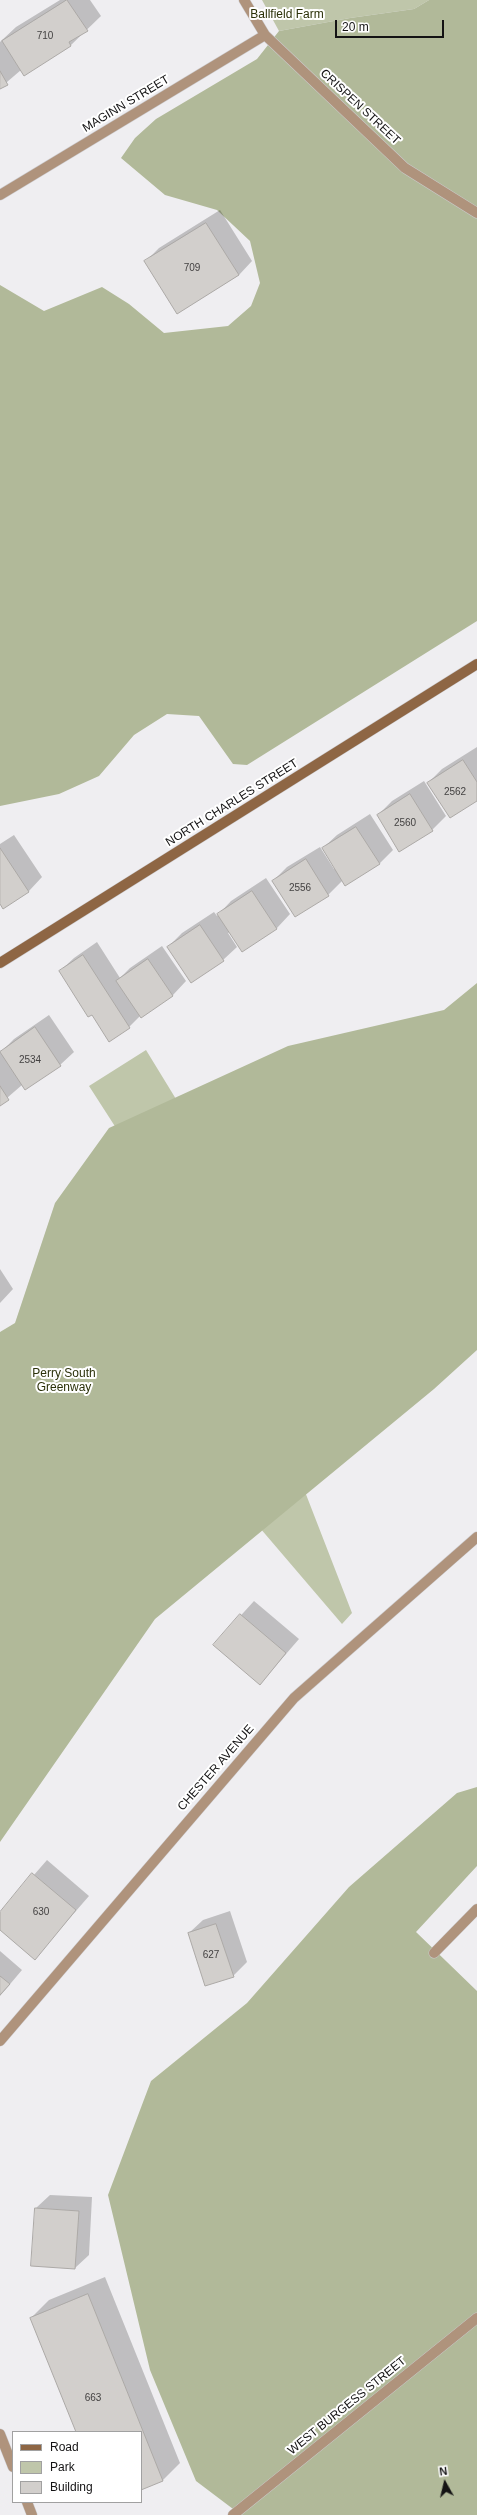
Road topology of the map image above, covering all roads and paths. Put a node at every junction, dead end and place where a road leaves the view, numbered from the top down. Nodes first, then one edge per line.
1 (244, 0) edge
2 (265, 35) junction
3 (0, 196) edge
4 (477, 213) edge
5 (477, 664) edge
6 (0, 963) edge
7 (477, 1538) edge
8 (477, 1909) edge
9 (434, 1953) dead end
10 (0, 2041) edge
11 (477, 2318) edge
12 (0, 2434) edge
13 (12, 2464) edge
14 (27, 2503) edge
15 (32, 2515) edge
16 (232, 2515) edge

1 - 2 street, CRISPEN STREET
2 - 3 street, MAGINN STREET
2 - 4 street, CRISPEN STREET
5 - 6 street, NORTH CHARLES STREET
7 - 10 street, CHESTER AVENUE
8 - 9 street
11 - 16 street, WEST BURGESS STREET
12 - 13 street
14 - 15 street

